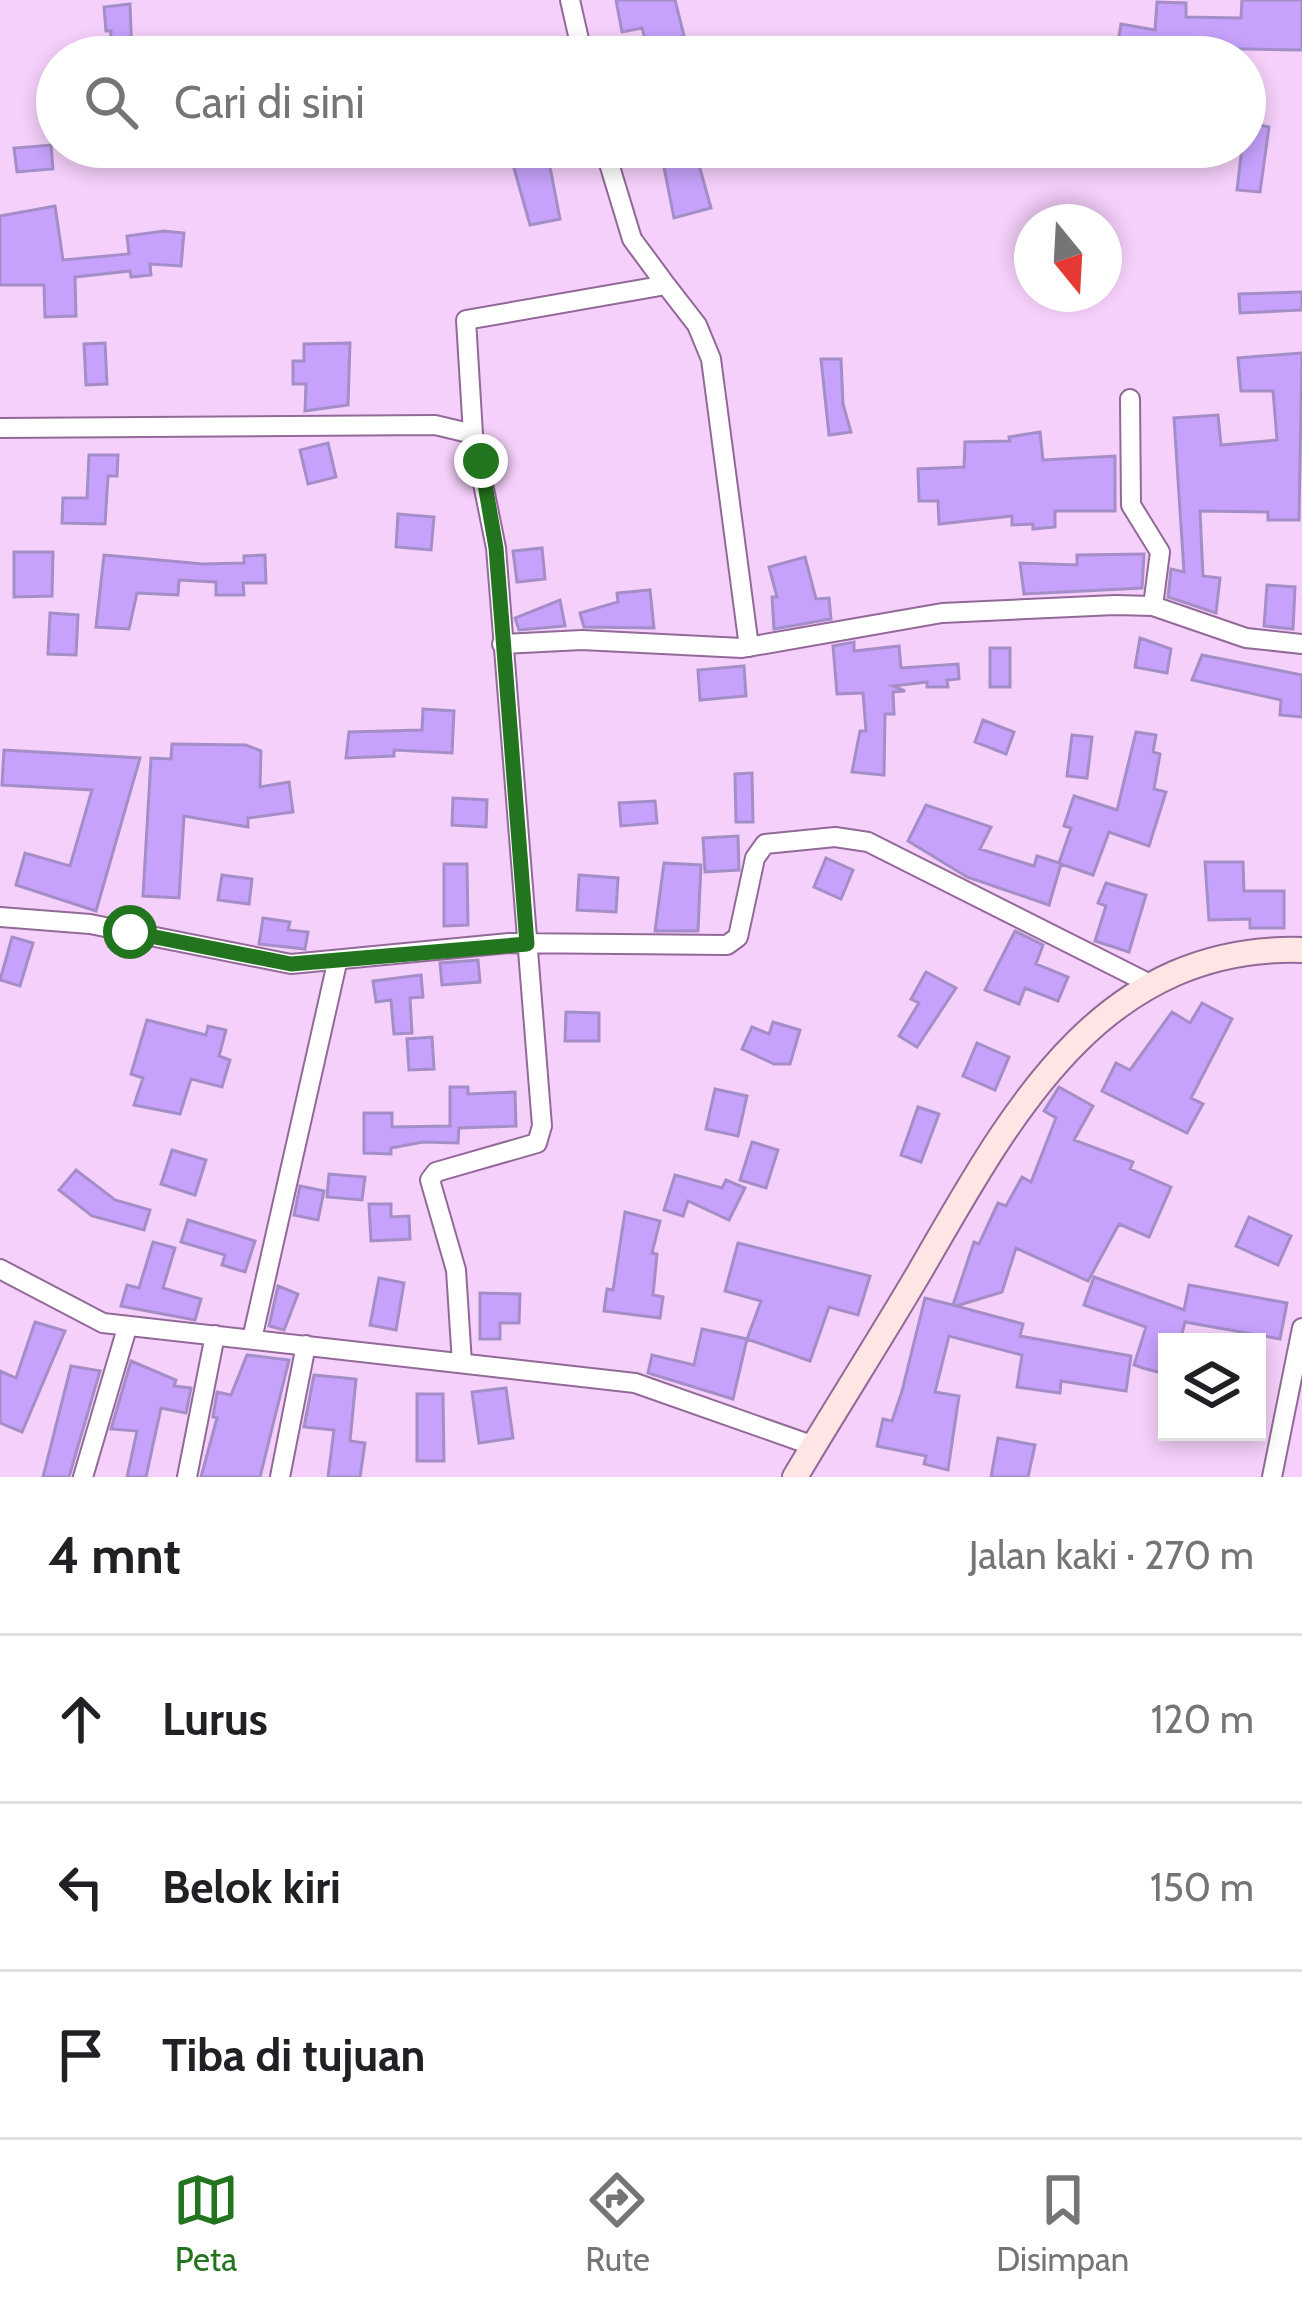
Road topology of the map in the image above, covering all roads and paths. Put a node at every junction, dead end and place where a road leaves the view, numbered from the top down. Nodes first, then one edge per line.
1 (570, 0) edge
2 (578, 36) edge
3 (610, 168) edge
4 (666, 285) junction
5 (1130, 400) dead end
6 (0, 428) edge
7 (473, 434) junction
8 (1153, 606) junction
9 (502, 644) junction
10 (1302, 644) edge
11 (749, 647) junction
12 (0, 917) edge
13 (527, 944) junction
14 (1302, 950) edge
15 (337, 963) junction
16 (1150, 984) junction
17 (0, 1269) edge
18 (127, 1328) junction
19 (1302, 1328) edge
20 (215, 1335) junction
21 (252, 1339) junction
22 (306, 1346) junction
23 (462, 1363) junction
24 (814, 1446) junction
25 (83, 1477) edge
26 (187, 1477) edge
27 (280, 1477) edge
28 (796, 1477) edge
29 (1272, 1477) edge

1 - 2 street
3 - 4 street
4 - 7 street
4 - 11 street
5 - 8 street
6 - 7 street
7 - 9 street
8 - 10 street
8 - 11 street
9 - 11 street
9 - 13 street
12 - 15 street
13 - 15 street
13 - 16 street
13 - 23 street
14 - 16 street
15 - 21 street
16 - 24 street
17 - 18 street
18 - 20 street
18 - 25 street
19 - 29 street
20 - 21 street
20 - 26 street
21 - 22 street
22 - 23 street
22 - 27 street
23 - 24 street
24 - 28 street

